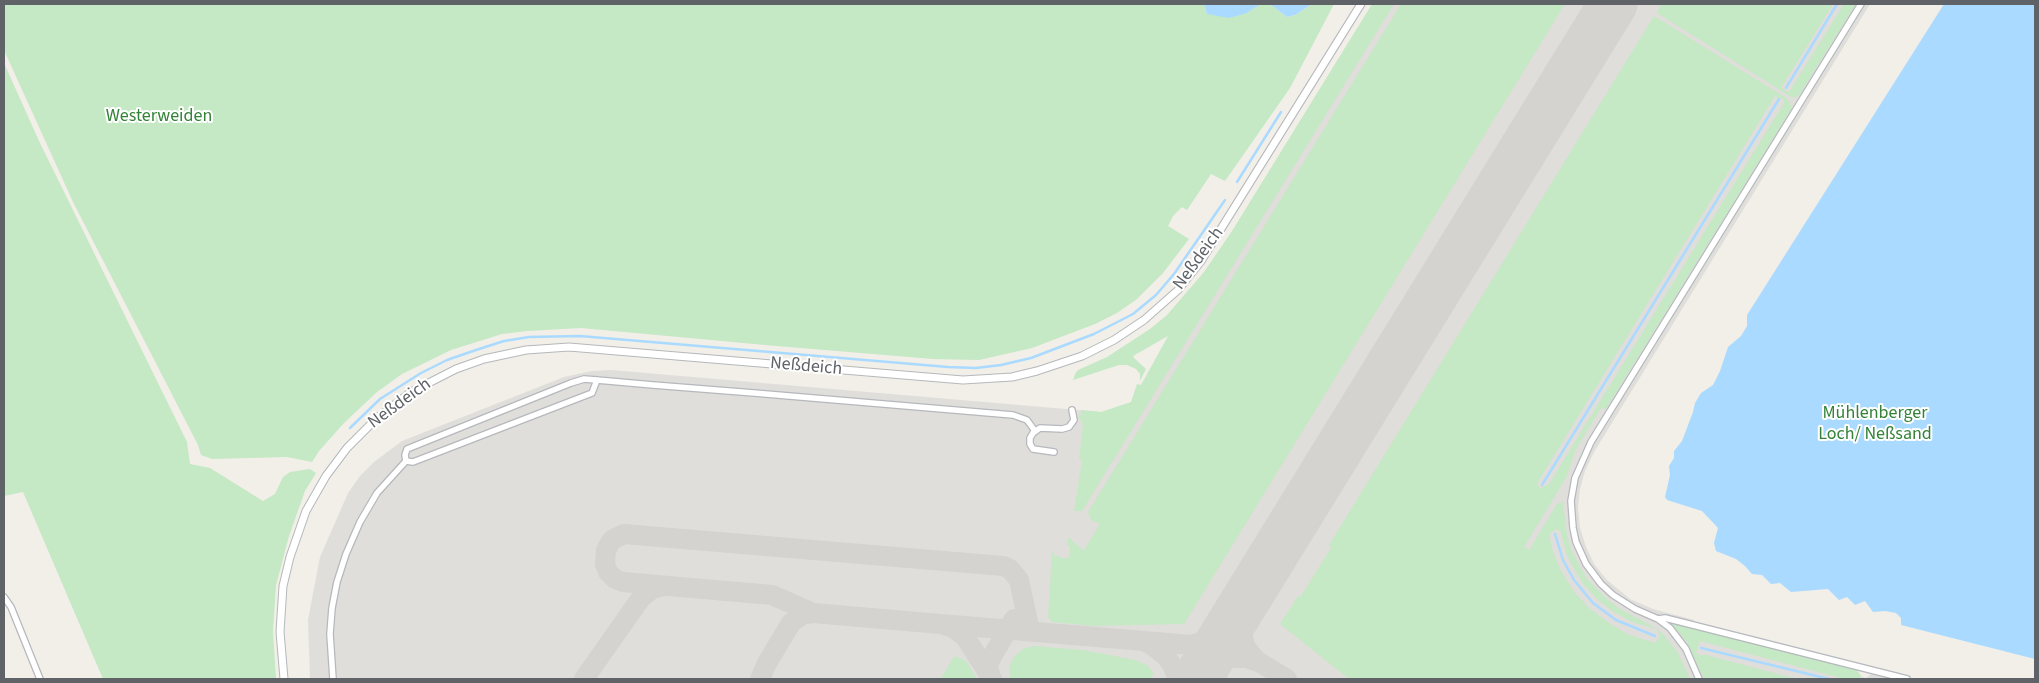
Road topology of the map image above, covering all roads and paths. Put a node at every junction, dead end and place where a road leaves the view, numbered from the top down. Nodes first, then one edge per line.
1 (1361, 4) edge
2 (1861, 4) edge
3 (597, 380) junction
4 (1072, 410) dead end
5 (1035, 431) junction
6 (1054, 452) dead end
7 (406, 460) junction
8 (4, 597) edge
9 (1658, 619) junction
10 (40, 679) edge
11 (284, 679) edge
12 (334, 679) edge
13 (1699, 679) edge
14 (1908, 679) edge

1 - 11 street, Neßdeich
2 - 9 street
3 - 5 street
3 - 7 street
3 - 7 street
4 - 5 street
5 - 6 street
7 - 12 street
8 - 10 street
9 - 13 street
9 - 14 street

